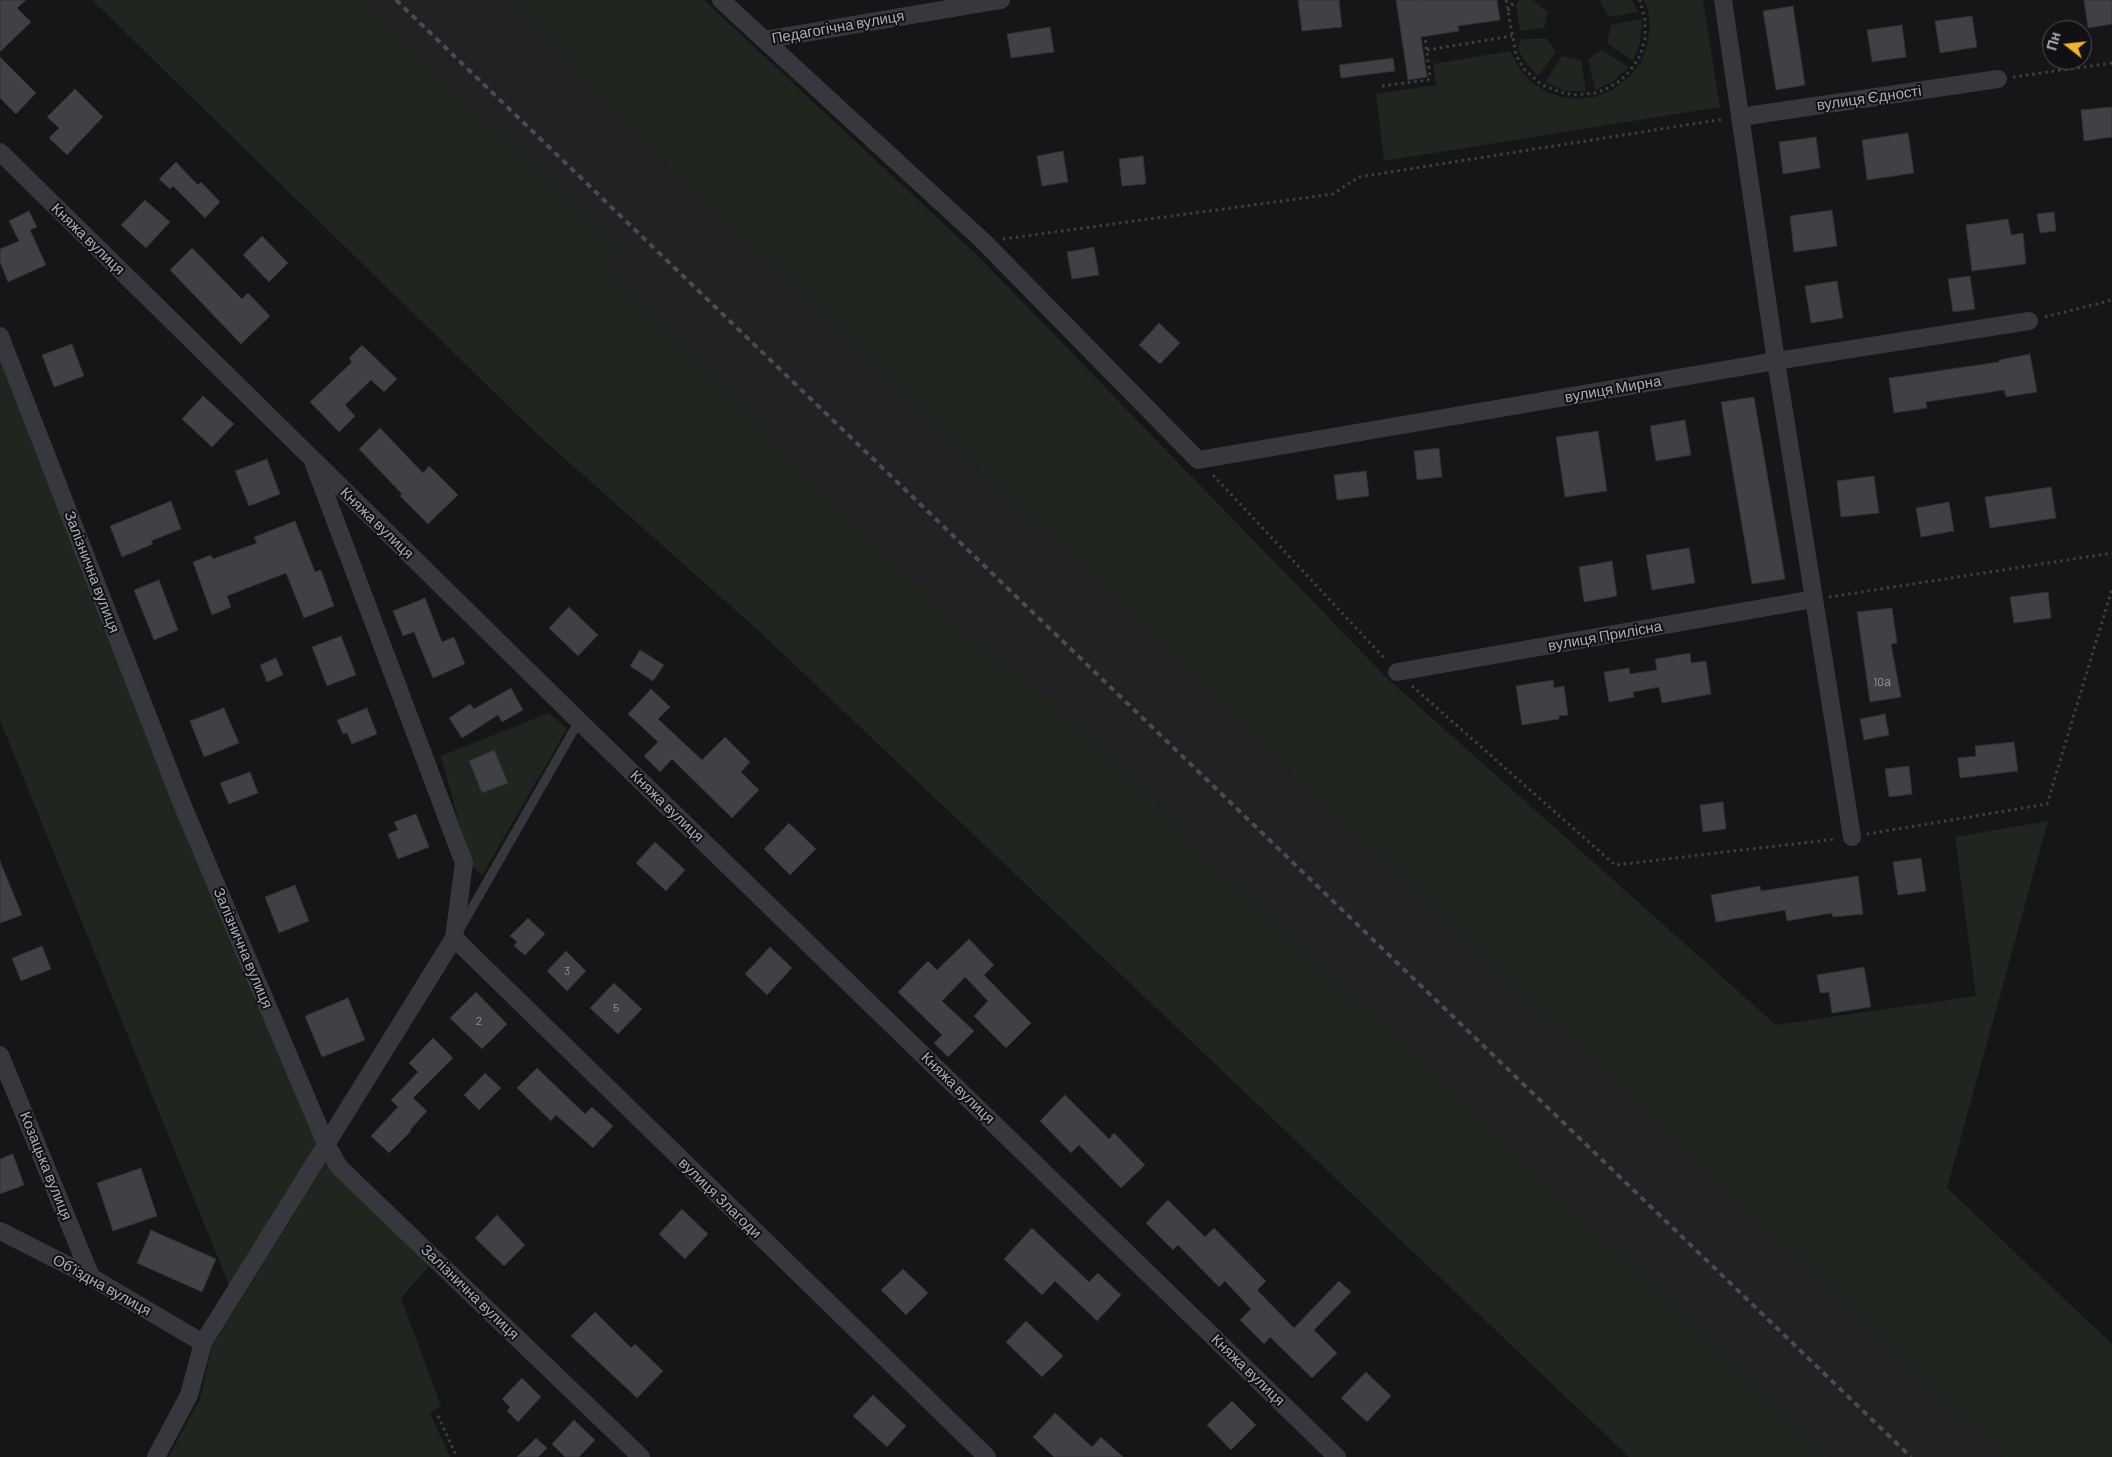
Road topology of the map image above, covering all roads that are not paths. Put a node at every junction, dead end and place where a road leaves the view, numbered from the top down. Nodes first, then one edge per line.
1 (721, 0) edge
2 (1001, 0) edge
3 (1722, 0) edge
4 (764, 40) junction
5 (1998, 80) road end
6 (1740, 117) junction
7 (0, 152) edge
8 (2029, 321) road end
9 (0, 336) edge
10 (1776, 362) junction
11 (312, 459) junction
12 (1814, 600) junction
13 (1396, 672) dead end
14 (579, 721) junction
15 (1852, 837) road end
16 (454, 938) junction
17 (0, 1055) edge
18 (326, 1144) junction
19 (0, 1231) edge
20 (91, 1277) junction
21 (203, 1343) junction
22 (156, 1457) edge
23 (641, 1457) edge
24 (987, 1457) edge
25 (1337, 1457) edge

1 - 4 street
2 - 4 street, Педагогічна вулиця
3 - 6 street
4 - 10 street, вулиця Мирна
5 - 6 street, вулиця Єдності
6 - 10 street
7 - 11 street, Княжа вулиця
8 - 10 street, вулиця Мирна
9 - 18 street, Залізнична вулиця
10 - 12 street
11 - 14 street, Княжа вулиця
11 - 16 street
12 - 13 street, вулиця Прилісна
12 - 15 street
14 - 16 lane
14 - 25 street, Княжа вулиця
16 - 18 street
16 - 24 street, вулиця Злагоди
17 - 20 street, Козацька вулиця
18 - 21 street
18 - 23 street, Залізнична вулиця
19 - 20 street, Обʼїздна вулиця
20 - 21 street, Обʼїздна вулиця
21 - 22 street

